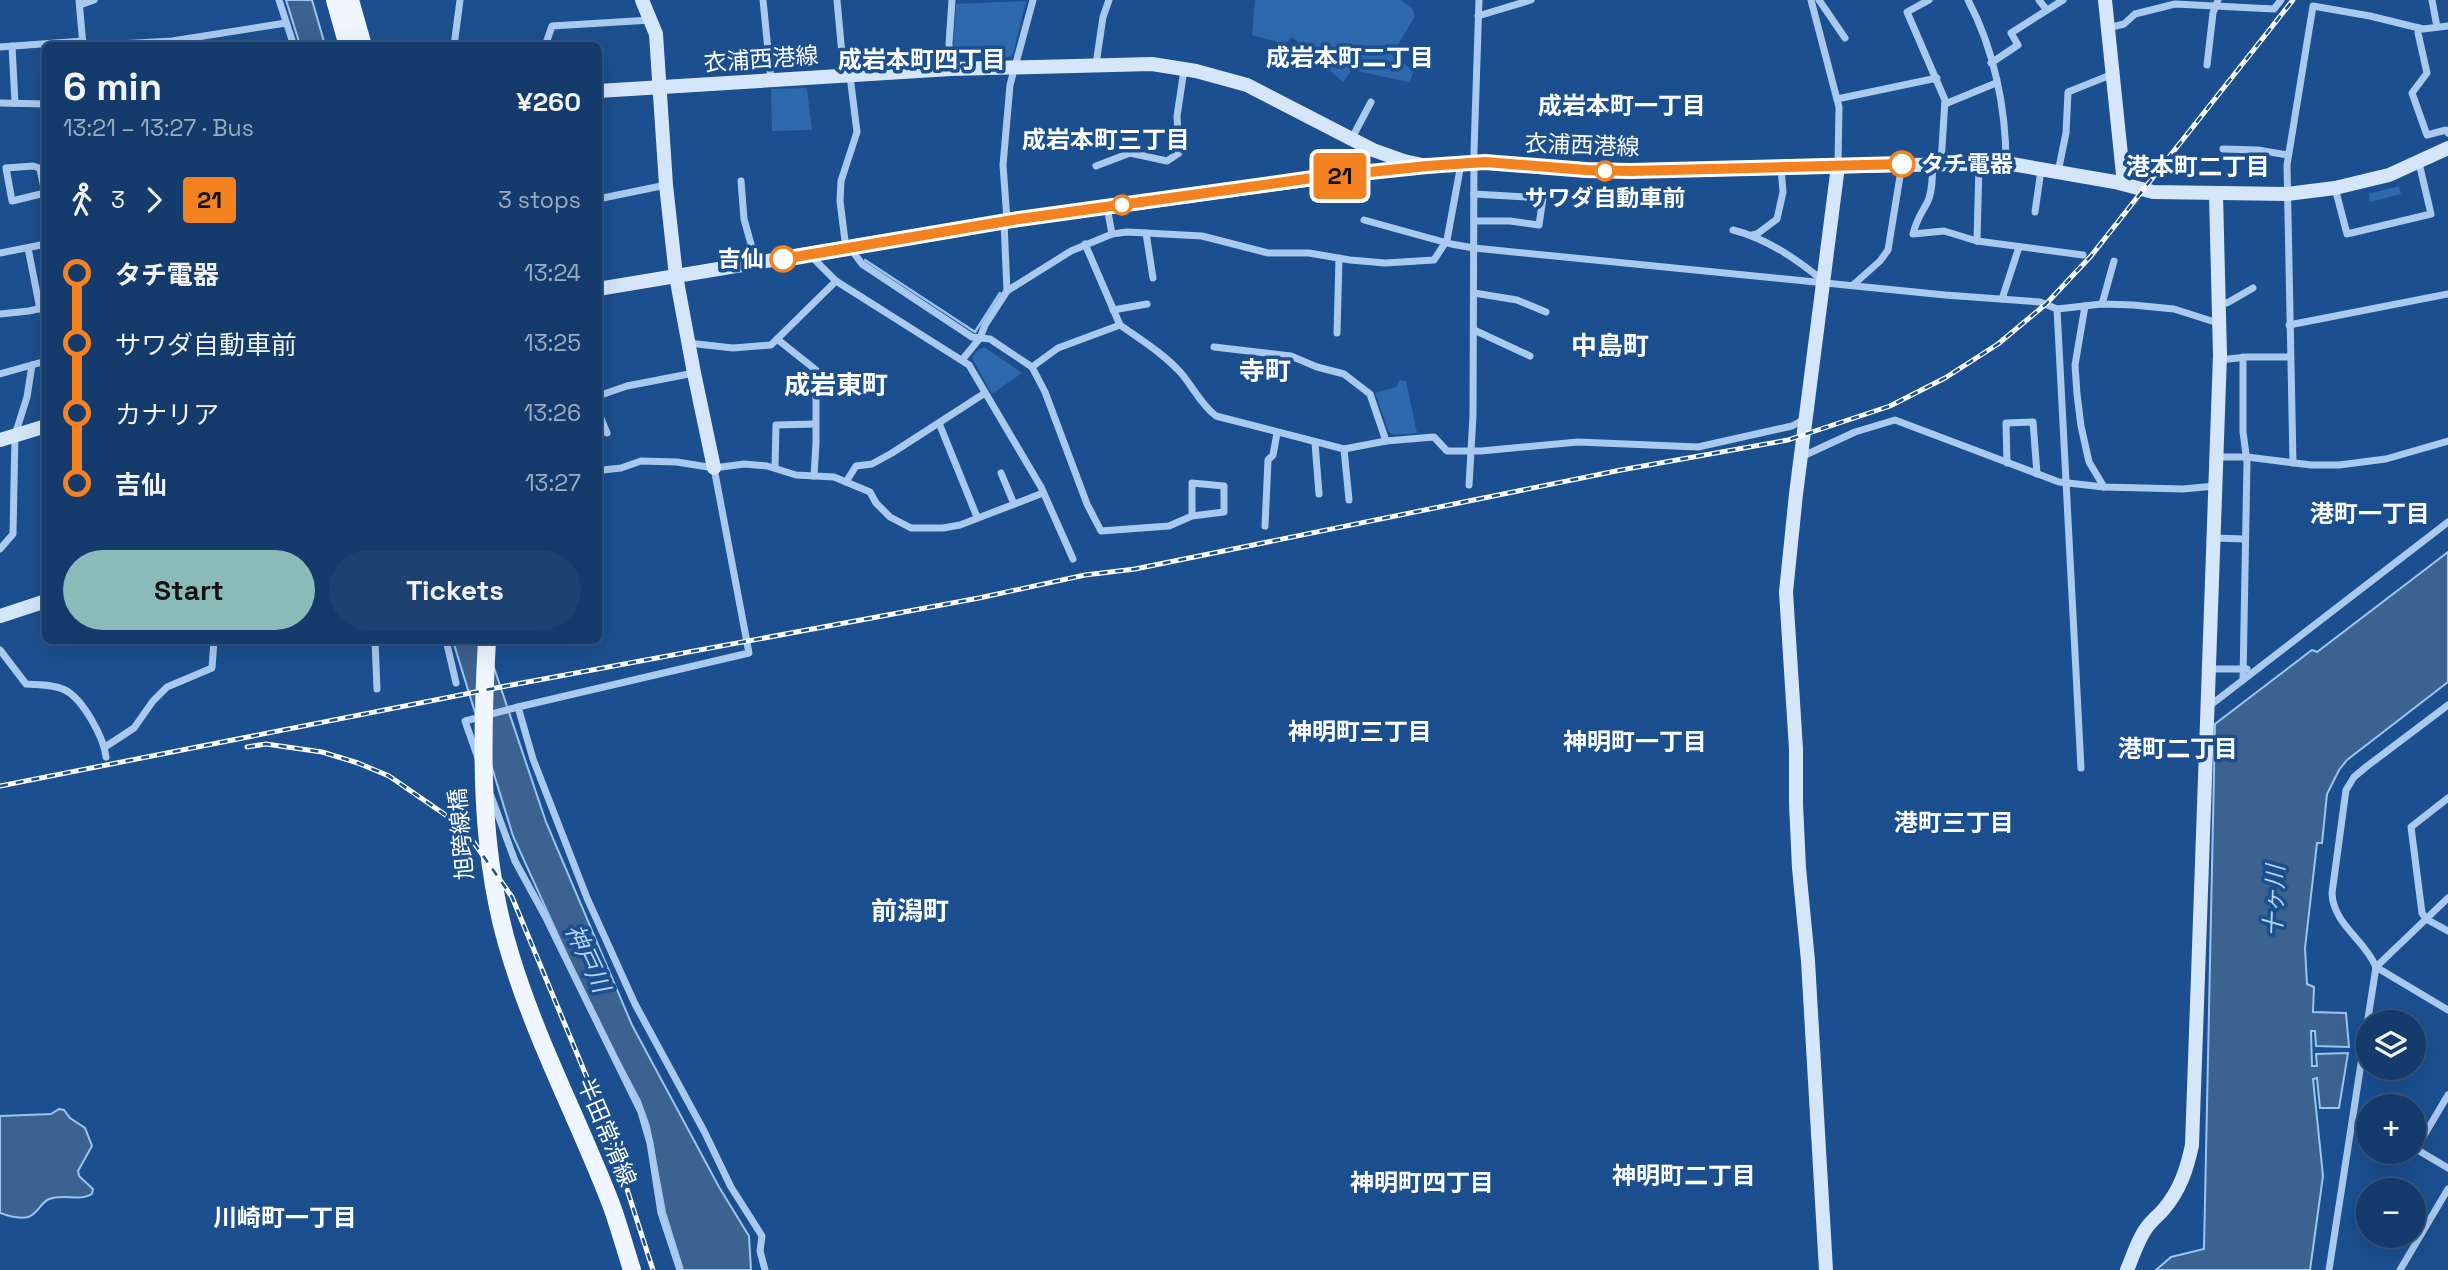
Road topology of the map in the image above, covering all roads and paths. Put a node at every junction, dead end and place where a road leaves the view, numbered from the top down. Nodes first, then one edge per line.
1 (94, 0) edge
2 (279, 0) edge
3 (335, 0) edge
4 (349, 0) edge
5 (460, 0) edge
6 (642, 0) edge
7 (763, 0) edge
8 (837, 0) edge
9 (953, 0) edge
10 (1033, 0) edge
11 (1109, 0) edge
12 (1479, 0) edge
13 (1531, 0) edge
14 (1811, 0) edge
15 (1819, 0) edge
16 (1930, 0) edge
17 (1968, 0) edge
18 (2039, 0) edge
19 (2063, 0) edge
20 (2105, 0) edge
21 (2281, 0) edge
22 (2432, 0) edge
23 (80, 3) edge
24 (2217, 3) edge
25 (2046, 9) junction
26 (1478, 16) junction
27 (652, 20) junction
28 (286, 23) junction
29 (2448, 26) edge
30 (2437, 27) junction
31 (2108, 28) junction
32 (2419, 28) junction
33 (1845, 38) dead end
34 (83, 41) joint
35 (69, 42) edge
36 (178, 42) edge
37 (293, 42) edge
38 (347, 42) edge
39 (362, 42) edge
40 (455, 42) edge
41 (546, 42) edge
42 (42, 44) edge
43 (12, 46) junction
44 (0, 47) edge
45 (1096, 64) junction
46 (1991, 64) junction
47 (2207, 65) dead end
48 (1016, 67) junction
49 (951, 69) junction
50 (1185, 69) junction
51 (2112, 74) junction
52 (847, 76) junction
53 (1937, 78) junction
54 (771, 80) junction
55 (1996, 83) junction
56 (659, 88) junction
57 (602, 91) edge
58 (1837, 99) junction
59 (1371, 102) dead end
60 (0, 103) edge
61 (15, 103) junction
62 (42, 104) edge
63 (1945, 104) junction
64 (2448, 133) edge
65 (1352, 138) junction
66 (2448, 148) edge
67 (2223, 149) dead end
68 (1384, 154) junction
69 (2288, 155) junction
70 (1468, 163) junction
71 (1979, 163) junction
72 (2006, 163) junction
73 (2419, 163) junction
74 (1902, 164) junction
75 (1937, 164) junction
76 (1096, 166) dead end
77 (1427, 166) junction
78 (1838, 166) junction
79 (1781, 167) junction
80 (42, 169) edge
81 (2041, 170) junction
82 (1382, 171) junction
83 (2058, 172) junction
84 (741, 181) dead end
85 (2123, 184) junction
86 (666, 185) junction
87 (2335, 188) junction
88 (42, 194) edge
89 (1474, 194) junction
90 (2216, 194) junction
91 (2287, 194) junction
92 (602, 198) edge
93 (1107, 207) junction
94 (2035, 212) dead end
95 (1364, 220) dead end
96 (1005, 221) junction
97 (1474, 221) junction
98 (1733, 230) dead end
99 (1146, 233) junction
100 (1112, 234) junction
101 (1751, 235) junction
102 (1977, 241) junction
103 (1445, 243) junction
104 (1085, 244) junction
105 (42, 245) edge
106 (2019, 247) junction
107 (28, 248) junction
108 (848, 248) junction
109 (1474, 248) junction
110 (0, 253) edge
111 (810, 255) junction
112 (2083, 255) dead end
113 (1339, 258) junction
114 (2114, 261) dead end
115 (756, 263) junction
116 (676, 276) junction
117 (1153, 278) dead end
118 (836, 281) junction
119 (1823, 282) junction
120 (1853, 285) junction
121 (602, 288) edge
122 (2253, 288) dead end
123 (1007, 291) junction
124 (1474, 293) junction
125 (2448, 294) edge
126 (2002, 299) junction
127 (2218, 302) junction
128 (42, 304) edge
129 (1147, 304) dead end
130 (2102, 304) junction
131 (2085, 306) junction
132 (42, 308) edge
133 (2057, 309) junction
134 (1113, 310) junction
135 (1546, 312) dead end
136 (0, 314) edge
137 (2219, 323) junction
138 (1120, 325) junction
139 (2289, 325) junction
140 (1474, 330) junction
141 (1337, 333) dead end
142 (980, 338) junction
143 (777, 339) junction
144 (688, 343) junction
145 (1214, 347) dead end
146 (1530, 356) dead end
147 (2243, 357) junction
148 (2290, 357) junction
149 (962, 360) junction
150 (2219, 360) junction
151 (42, 362) edge
152 (32, 365) junction
153 (1031, 368) junction
154 (694, 373) junction
155 (0, 374) edge
156 (985, 393) junction
157 (602, 395) edge
158 (1805, 419) junction
159 (602, 421) edge
160 (939, 422) junction
161 (815, 424) junction
162 (42, 427) edge
163 (607, 433) dead end
164 (1277, 433) junction
165 (15, 435) junction
166 (0, 440) edge
167 (2448, 440) edge
168 (1386, 441) junction
169 (1315, 443) junction
170 (1344, 449) junction
171 (1472, 451) junction
172 (1801, 457) junction
173 (2216, 457) junction
174 (2247, 457) junction
175 (2007, 463) junction
176 (2293, 463) junction
177 (775, 467) junction
178 (714, 468) junction
179 (602, 471) edge
180 (1001, 473) dead end
181 (2037, 474) junction
182 (814, 476) junction
183 (846, 482) junction
184 (2068, 484) junction
185 (1469, 485) dead end
186 (2215, 486) junction
187 (2104, 487) junction
188 (1044, 494) junction
189 (1319, 494) dead end
190 (1349, 500) dead end
191 (1014, 504) junction
192 (1192, 516) junction
193 (977, 517) junction
194 (2448, 522) edge
195 (1265, 526) dead end
196 (2213, 538) junction
197 (2245, 539) junction
198 (0, 549) edge
199 (1073, 559) dead end
200 (42, 602) edge
201 (0, 616) edge
202 (214, 644) edge
203 (375, 644) edge
204 (447, 644) edge
205 (480, 644) edge
206 (486, 644) edge
207 (0, 650) edge
208 (2264, 663) junction
209 (2209, 668) junction
210 (2243, 670) junction
211 (2243, 680) junction
212 (456, 683) dead end
213 (377, 689) dead end
214 (2448, 705) edge
215 (2208, 707) junction
216 (518, 708) junction
217 (105, 747) junction
218 (106, 757) dead end
219 (2081, 768) dead end
220 (2448, 797) edge
221 (2448, 898) edge
222 (2426, 919) junction
223 (2448, 931) edge
224 (2376, 967) junction
225 (2448, 1010) edge
226 (528, 1017) junction
227 (2448, 1095) edge
228 (2448, 1168) edge
229 (2448, 1189) edge
230 (624, 1270) edge
231 (632, 1270) edge
232 (680, 1270) edge
233 (765, 1270) edge
234 (1826, 1270) edge
235 (2127, 1270) edge
236 (2329, 1270) edge
237 (2400, 1270) edge

1 - 23 street
2 - 28 street
3 - 38 main road
4 - 39 main road
5 - 40 street
6 - 27 street
7 - 54 street
8 - 52 street
9 - 49 street
10 - 48 street
11 - 45 street
12 - 26 street
13 - 26 street
14 - 58 street
15 - 33 street
16 - 53 street
17 - 46 street
18 - 25 street
19 - 25 street
20 - 31 street
21 - 24 street
22 - 30 street
23 - 34 street
24 - 31 street
24 - 47 street
25 - 46 street
26 - 70 street
27 - 41 street
27 - 56 street
28 - 36 street
28 - 37 street
29 - 30 street
30 - 32 street
31 - 51 street
32 - 64 street
32 - 69 street
34 - 35 street
42 - 43 street
43 - 44 street
43 - 61 street
45 - 48 street, 衣浦西港線
45 - 50 street, 衣浦西港線
46 - 55 street
48 - 49 street, 衣浦西港線
48 - 96 street
49 - 52 street, 衣浦西港線
50 - 65 street, 衣浦西港線
50 - 76 street
51 - 83 street
51 - 85 street
52 - 54 street, 衣浦西港線
52 - 108 street
53 - 58 street
53 - 63 street
54 - 56 street, 衣浦西港線
55 - 63 street
55 - 72 street
56 - 57 street, 衣浦西港線
56 - 86 street
58 - 78 street
59 - 65 street
60 - 61 street
61 - 62 street
63 - 75 street
65 - 68 street, 衣浦西港線
66 - 73 street, 衣浦西港線
67 - 69 street
68 - 77 street, 衣浦西港線
68 - 82 street
69 - 91 street
70 - 77 street, 衣浦西港線
70 - 79 street, 衣浦西港線
70 - 89 street
70 - 103 street
71 - 72 street, 衣浦西港線
71 - 75 street, 衣浦西港線
71 - 102 street
72 - 81 street, 衣浦西港線
73 - 87 street, 衣浦西港線
73 - 87 street
74 - 75 street, 衣浦西港線
74 - 78 street, 衣浦西港線
74 - 120 street
75 - 102 street
77 - 82 street
78 - 79 street, 衣浦西港線
78 - 119 street
79 - 101 street
80 - 88 street
81 - 83 street, 衣浦西港線
81 - 94 street
82 - 93 street
83 - 85 street, 衣浦西港線
84 - 115 street
85 - 90 street, 衣浦西港線
86 - 92 street
86 - 116 street
87 - 91 street, 衣浦西港線
89 - 97 street
89 - 97 street
90 - 91 street, 衣浦西港線
90 - 127 street
91 - 139 street
93 - 96 street
93 - 100 street
95 - 103 street
96 - 108 street
96 - 123 street
97 - 109 street
98 - 101 street
99 - 100 street
99 - 113 street
99 - 117 street
100 - 104 street
101 - 119 street
102 - 106 street
103 - 109 street
103 - 113 street
104 - 123 street
104 - 134 street
105 - 107 street
106 - 112 street
106 - 126 street
107 - 110 street
107 - 128 street
108 - 111 street
108 - 142 street
109 - 119 street
109 - 124 street
111 - 115 street
111 - 118 street
113 - 141 street
114 - 130 street
115 - 116 street
116 - 121 street
116 - 144 street
118 - 143 street
118 - 149 street
119 - 120 street
119 - 158 street
120 - 126 street
122 - 127 street
123 - 142 street
124 - 135 street
124 - 140 street
125 - 139 street
126 - 133 street
127 - 137 street
129 - 134 street
130 - 131 street
130 - 137 street
131 - 133 street
131 - 187 street
132 - 136 street
133 - 184 street
134 - 138 street
137 - 150 street
138 - 153 street
138 - 164 street
139 - 148 street
140 - 146 street
140 - 171 street
142 - 149 street
142 - 153 street
143 - 144 street
143 - 161 street
144 - 154 street
145 - 168 street
147 - 148 street
147 - 150 street
147 - 174 street
148 - 176 street
149 - 156 street
150 - 173 street
151 - 152 street
152 - 155 street
152 - 165 street
153 - 192 street
154 - 157 street
154 - 178 street
156 - 160 street
156 - 188 street
158 - 171 street
158 - 172 street
159 - 163 street
160 - 183 street
160 - 193 street
161 - 177 street
161 - 182 street
162 - 165 street
164 - 169 street
164 - 195 street
165 - 166 street
165 - 198 street
167 - 176 street
168 - 170 street
168 - 171 street
169 - 170 street
169 - 189 street
170 - 190 street
171 - 185 street
172 - 175 street
172 - 234 street
173 - 174 street
173 - 186 street
174 - 176 street
174 - 197 street
175 - 181 street
175 - 181 street
177 - 178 street
177 - 182 street
178 - 179 street
178 - 216 street
180 - 191 street
181 - 184 street
182 - 183 street
183 - 193 street
184 - 187 street
184 - 219 street
186 - 187 street
186 - 196 street
188 - 191 street
188 - 199 street
191 - 193 street
192 - 192 street
194 - 208 street
196 - 197 street
196 - 209 street
197 - 210 street
200 - 201 street
202 - 217 street
203 - 213 street
204 - 212 street
205 - 226 main road, 旭跨線橋
206 - 226 main road, 旭跨線橋
207 - 217 street
208 - 210 street
208 - 211 street
209 - 210 street
209 - 215 street
210 - 211 street
211 - 215 street
214 - 224 street
215 - 235 street
216 - 232 street
216 - 233 street
217 - 218 street
220 - 222 street
221 - 222 street
222 - 223 street
222 - 224 street
224 - 225 street
224 - 236 street
226 - 230 main road, 半田常滑線
226 - 231 main road, 半田常滑線
227 - 228 street
229 - 237 street

